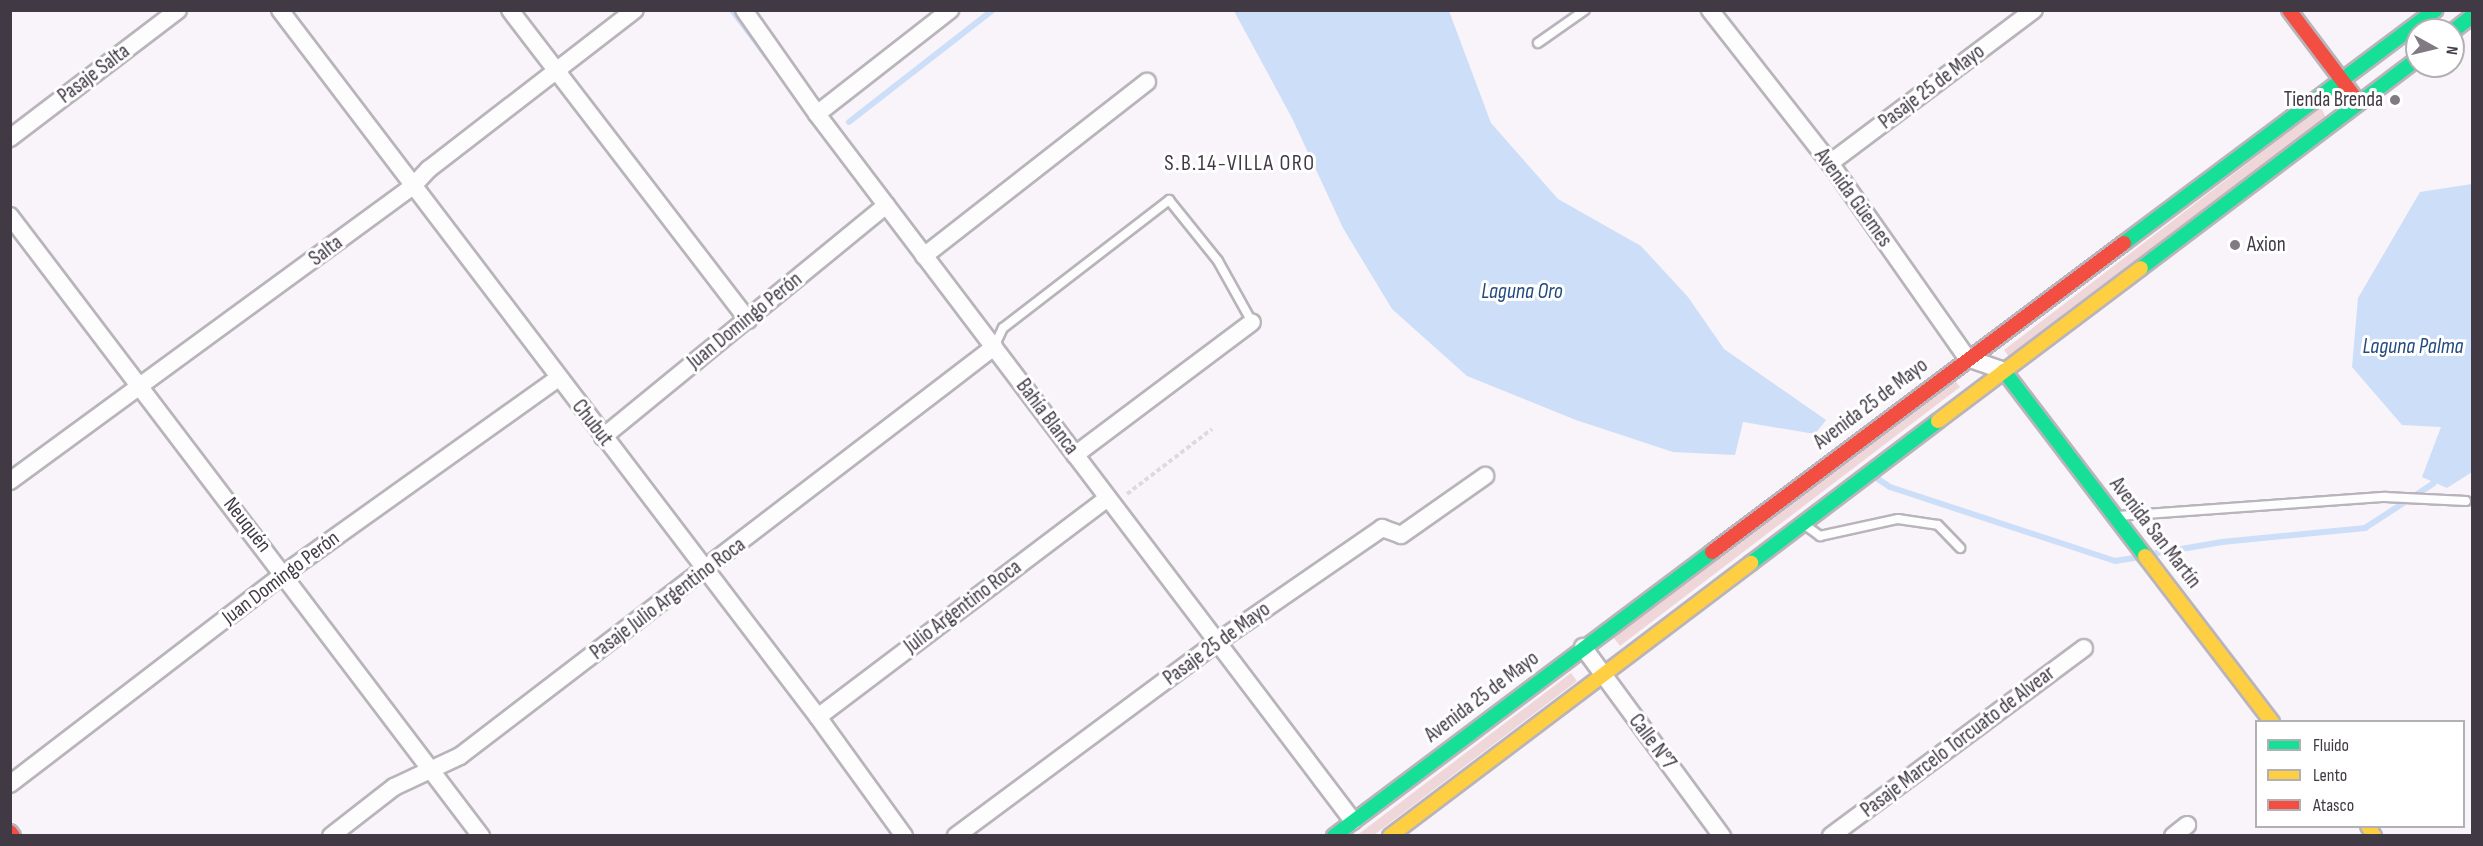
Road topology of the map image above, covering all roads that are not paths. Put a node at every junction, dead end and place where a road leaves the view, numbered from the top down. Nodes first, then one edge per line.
1 (178, 10) edge
2 (280, 10) edge
3 (510, 10) edge
4 (634, 10) edge
5 (744, 10) edge
6 (950, 10) edge
7 (1585, 10) edge
8 (1710, 10) edge
9 (2034, 10) edge
10 (2289, 10) edge
11 (2435, 10) edge
12 (1538, 43) dead end
13 (2405, 68) edge
14 (554, 72) junction
15 (1147, 82) dead end
16 (2343, 82) junction
17 (2359, 103) junction
18 (818, 114) junction
19 (10, 138) edge
20 (1830, 164) junction
21 (412, 187) junction
22 (886, 205) junction
23 (10, 216) edge
24 (924, 256) junction
25 (748, 320) junction
26 (1252, 322) joint
27 (994, 347) junction
28 (1967, 358) junction
29 (2004, 371) junction
30 (557, 379) junction
31 (141, 389) junction
32 (603, 437) junction
33 (1075, 455) junction
34 (1485, 476) dead end
35 (10, 481) edge
36 (1108, 498) junction
37 (2466, 501) dead end
38 (2115, 516) junction
39 (1804, 525) junction
40 (1960, 548) dead end
41 (704, 572) junction
42 (285, 573) junction
43 (1217, 642) junction
44 (1583, 647) junction
45 (2084, 648) dead end
46 (1603, 676) junction
47 (818, 717) junction
48 (2271, 720) edge
49 (431, 768) junction
50 (10, 784) edge
51 (1353, 821) junction
52 (331, 836) edge
53 (481, 836) edge
54 (904, 836) edge
55 (956, 836) edge
56 (1334, 836) edge
57 (1390, 836) edge
58 (1722, 836) edge
59 (1831, 836) edge

1 - 19 street, Pasaje Salta
2 - 21 street, Chubut
3 - 14 street
4 - 14 street, Salta
5 - 18 street, Bahía Blanca
6 - 18 street
7 - 12 lane
8 - 20 street, Avenida Güemes
9 - 20 street, Pasaje 25 de Mayo
10 - 16 main road
11 - 16 main road, Avenida 25 de Mayo
13 - 17 main road
14 - 21 street, Salta
14 - 25 street
15 - 24 street
16 - 17 main road
16 - 28 main road, Avenida 25 de Mayo
17 - 29 main road
18 - 22 street, Bahía Blanca
20 - 28 street, Avenida Güemes
21 - 30 street, Chubut
21 - 31 street, Salta
22 - 24 street, Bahía Blanca
22 - 25 street, Juan Domingo Perón
23 - 31 street, Neuquén
24 - 27 street, Bahía Blanca
25 - 32 street, Juan Domingo Perón
26 - 27 lane
26 - 33 street
27 - 33 street, Bahía Blanca
27 - 41 street, Pasaje Julio Argentino Roca
28 - 29 street
28 - 44 main road, Avenida 25 de Mayo
29 - 38 main road, Avenida San Martín
29 - 39 main road
30 - 32 street, Chubut
30 - 42 street, Juan Domingo Perón
31 - 35 street, Salta
31 - 42 street, Neuquén
32 - 41 street, Chubut
33 - 36 street, Bahía Blanca
34 - 43 street, Pasaje 25 de Mayo
36 - 43 street, Bahía Blanca
36 - 47 street, Julio Argentino Roca
37 - 38 lane
38 - 48 main road, Avenida San Martín
39 - 40 lane
39 - 46 main road
41 - 47 street, Chubut
41 - 49 street, Pasaje Julio Argentino Roca
42 - 49 street, Neuquén
42 - 50 street, Juan Domingo Perón
43 - 51 street, Bahía Blanca
43 - 55 street, Pasaje 25 de Mayo
44 - 46 street, Calle N°7
44 - 51 main road, Avenida 25 de Mayo
45 - 59 street, Pasaje Marcelo Torcuato de Alvear
46 - 57 main road
46 - 58 street, Calle N°7
47 - 54 street, Chubut
49 - 52 street, Pasaje Julio Argentino Roca
49 - 53 street, Neuquén
51 - 56 main road, Avenida 25 de Mayo

